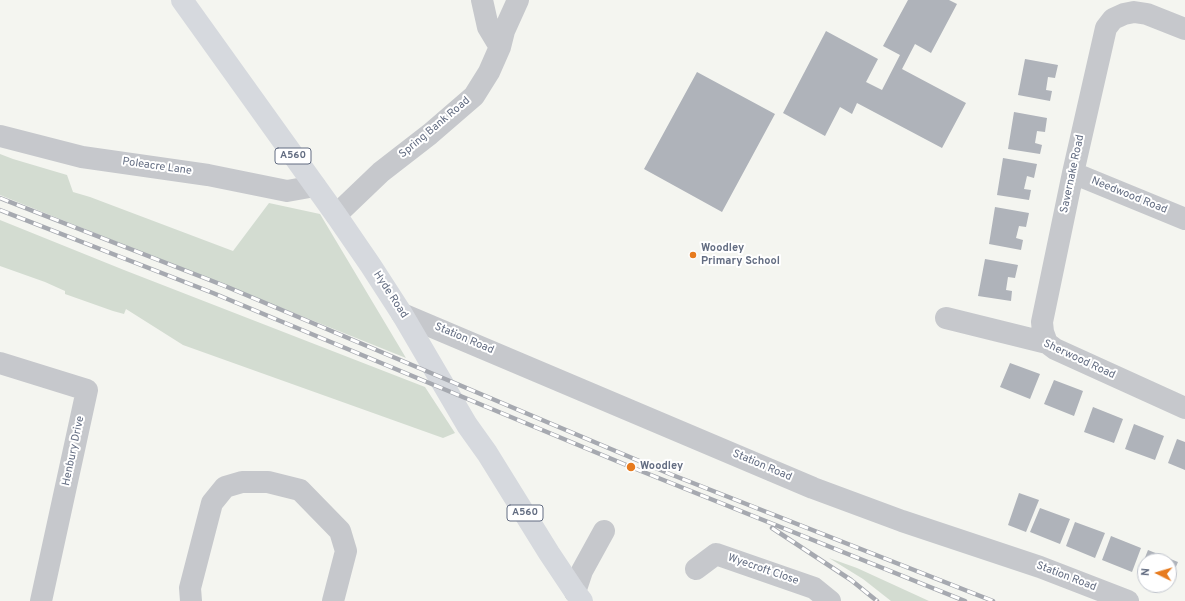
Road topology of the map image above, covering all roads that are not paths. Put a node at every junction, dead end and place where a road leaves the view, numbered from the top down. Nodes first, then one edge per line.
1 (182, 0) edge
2 (482, 0) edge
3 (518, 0) edge
4 (1185, 29) edge
5 (500, 47) junction
6 (0, 136) edge
7 (1073, 173) junction
8 (315, 186) junction
9 (336, 215) junction
10 (1185, 219) edge
11 (402, 314) junction
12 (946, 318) dead end
13 (1046, 343) junction
14 (0, 363) edge
15 (1185, 408) edge
16 (604, 531) dead end
17 (696, 569) dead end
18 (579, 597) edge
19 (41, 601) edge
20 (191, 601) edge
21 (333, 601) edge
22 (830, 601) edge
23 (1128, 601) edge

1 - 8 main road, Hyde Road / A560
2 - 5 street
3 - 5 street, Spring Bank Road
4 - 7 street, Savernake Road
5 - 9 street, Spring Bank Road
6 - 8 street, Poleacre Lane
7 - 10 street, Needwood Road
7 - 13 street, Savernake Road
8 - 9 main road, Hyde Road / A560
9 - 11 main road, Hyde Road / A560
11 - 18 main road, Hyde Road / A560
11 - 23 street, Station Road
12 - 13 street, Sherwood Road
13 - 15 street, Sherwood Road
14 - 19 street, Henbury Drive
16 - 18 street
17 - 22 street, Wyecroft Close
20 - 21 street

